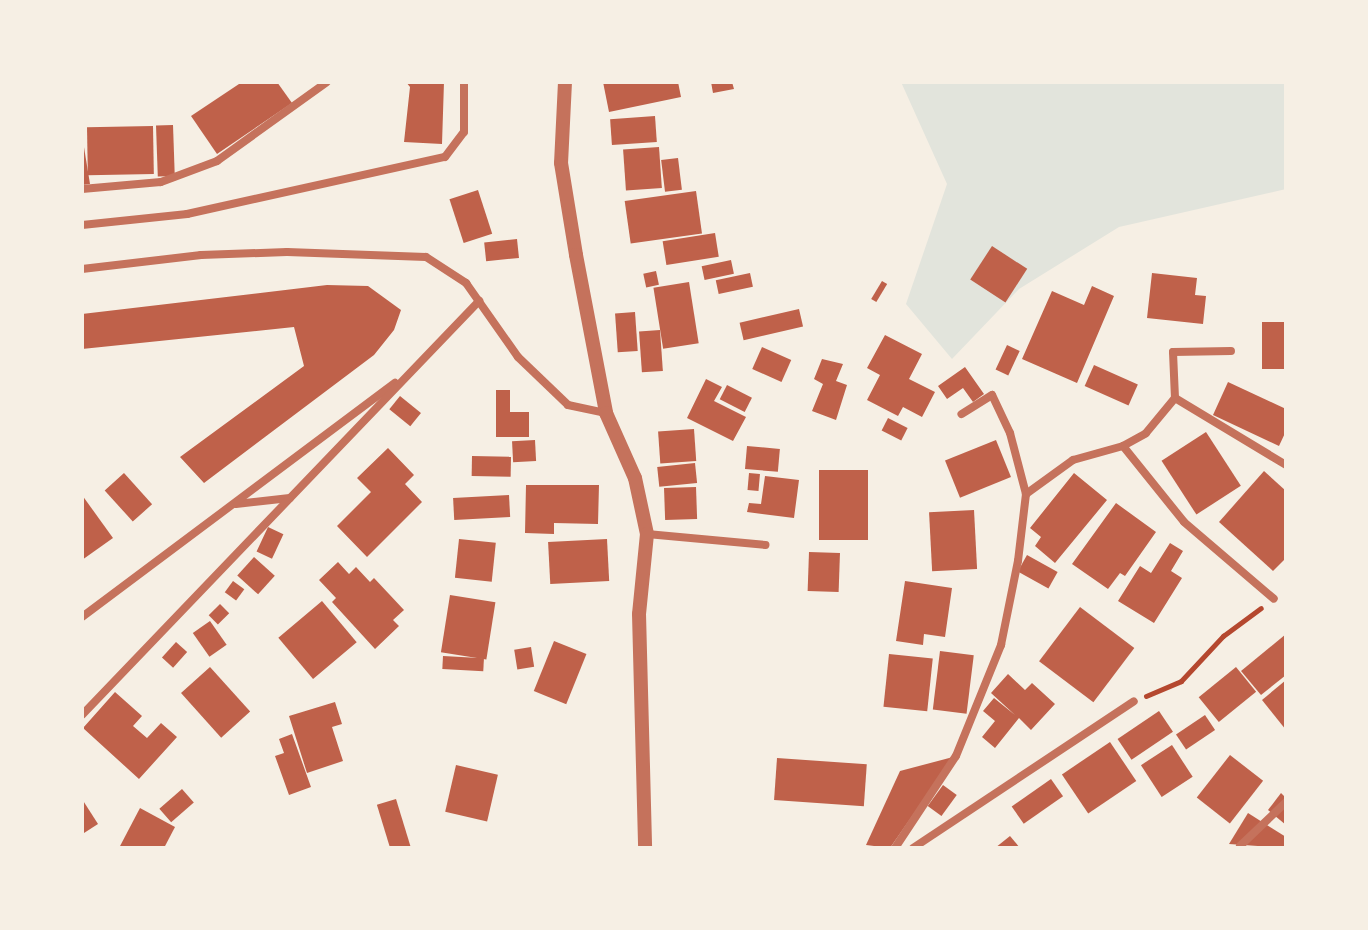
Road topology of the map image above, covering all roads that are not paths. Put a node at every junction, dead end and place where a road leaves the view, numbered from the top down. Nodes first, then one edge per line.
1 (327, 82) edge
2 (464, 82) edge
3 (565, 82) edge
4 (82, 189) edge
5 (82, 225) edge
6 (82, 269) edge
7 (479, 301) junction
8 (1231, 351) dead end
9 (417, 366) junction
10 (1175, 398) junction
11 (606, 413) junction
12 (962, 414) dead end
13 (1123, 446) junction
14 (1286, 465) edge
15 (1026, 494) junction
16 (290, 498) junction
17 (235, 504) junction
18 (647, 534) junction
19 (765, 545) dead end
20 (1274, 599) road end
21 (82, 617) edge
22 (1134, 701) road end
23 (82, 715) edge
24 (1286, 802) edge
25 (1240, 846) dead end
26 (645, 848) edge
27 (895, 848) edge
28 (913, 848) edge

1 - 4 street
2 - 5 street
3 - 11 street
6 - 7 street
7 - 9 street
7 - 11 street
8 - 10 street
9 - 16 street
9 - 17 street
10 - 13 street
10 - 14 street
11 - 18 street
12 - 15 street
13 - 15 street
13 - 20 street
15 - 27 street
16 - 17 street
16 - 23 street
17 - 21 street
18 - 19 street
18 - 26 street
22 - 28 street
24 - 25 street

